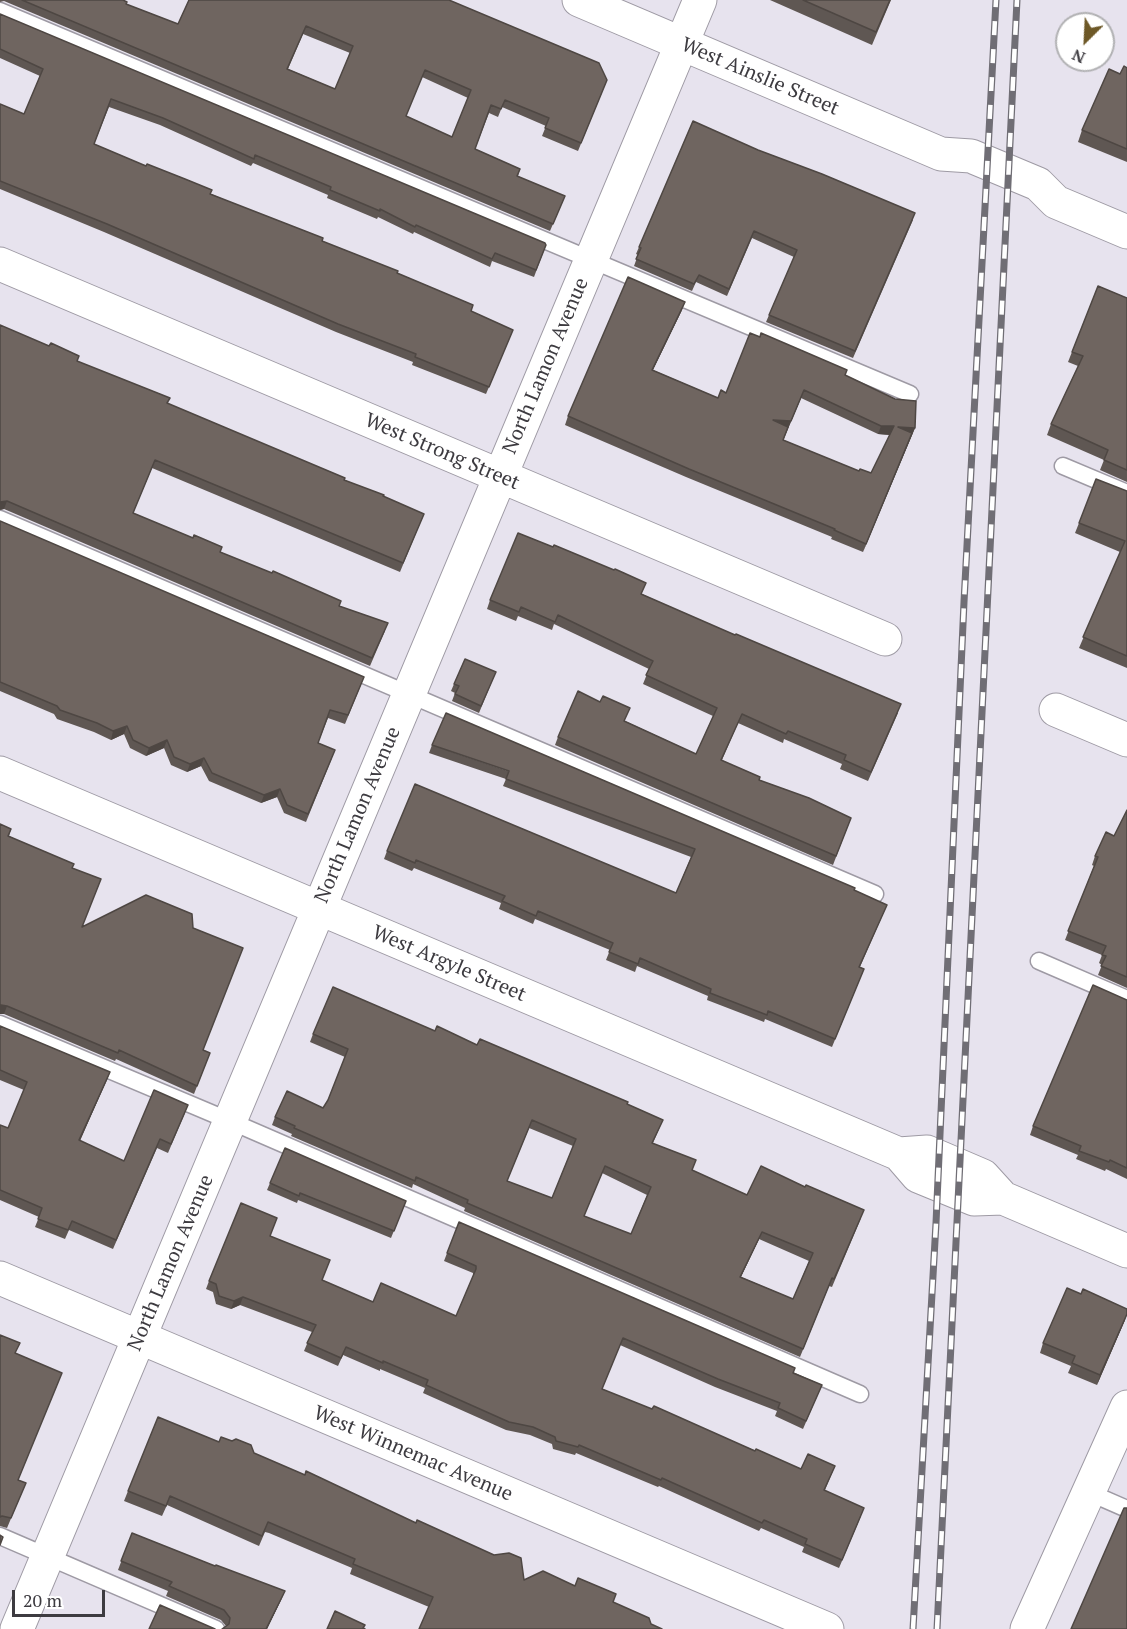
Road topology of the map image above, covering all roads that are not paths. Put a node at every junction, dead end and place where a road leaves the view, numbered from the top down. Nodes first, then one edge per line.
1 (579, 0) edge
2 (700, 0) edge
3 (0, 11) edge
4 (682, 44) junction
5 (1127, 232) edge
6 (591, 260) junction
7 (0, 264) edge
8 (910, 394) dead end
9 (1063, 466) dead end
10 (500, 476) junction
11 (1127, 493) edge
12 (0, 519) edge
13 (885, 639) dead end
14 (409, 694) junction
15 (1056, 710) dead end
16 (1127, 740) edge
17 (0, 773) edge
18 (875, 894) dead end
19 (319, 909) junction
20 (1039, 961) dead end
21 (1127, 999) edge
22 (0, 1024) edge
23 (230, 1121) junction
24 (1127, 1251) edge
25 (0, 1278) edge
26 (140, 1337) junction
27 (860, 1394) dead end
28 (1127, 1407) edge
29 (1089, 1492) junction
30 (1127, 1509) edge
31 (0, 1536) edge
32 (47, 1556) junction
33 (17, 1629) edge
34 (216, 1629) edge
35 (827, 1629) edge
36 (1027, 1629) edge

1 - 4 street, West Ainslie Street
2 - 4 street, North Lamon Avenue
3 - 6 lane
4 - 5 street, West Ainslie Street
4 - 6 street, North Lamon Avenue
6 - 8 lane
6 - 10 street, North Lamon Avenue
7 - 10 street, West Strong Street
9 - 11 lane
10 - 13 street, West Strong Street
10 - 14 street, North Lamon Avenue
12 - 14 lane
14 - 18 lane
14 - 19 street, North Lamon Avenue
15 - 16 street
17 - 19 street, West Argyle Street
19 - 23 street, North Lamon Avenue
19 - 24 street, West Argyle Street
20 - 21 lane
22 - 23 lane
23 - 26 street, North Lamon Avenue
23 - 27 lane
25 - 26 street, West Winnemac Avenue
26 - 32 street, North Lamon Avenue
26 - 35 street, West Winnemac Avenue
28 - 29 street
29 - 30 lane
29 - 36 street
31 - 32 lane
32 - 33 street, North Lamon Avenue
32 - 34 lane

